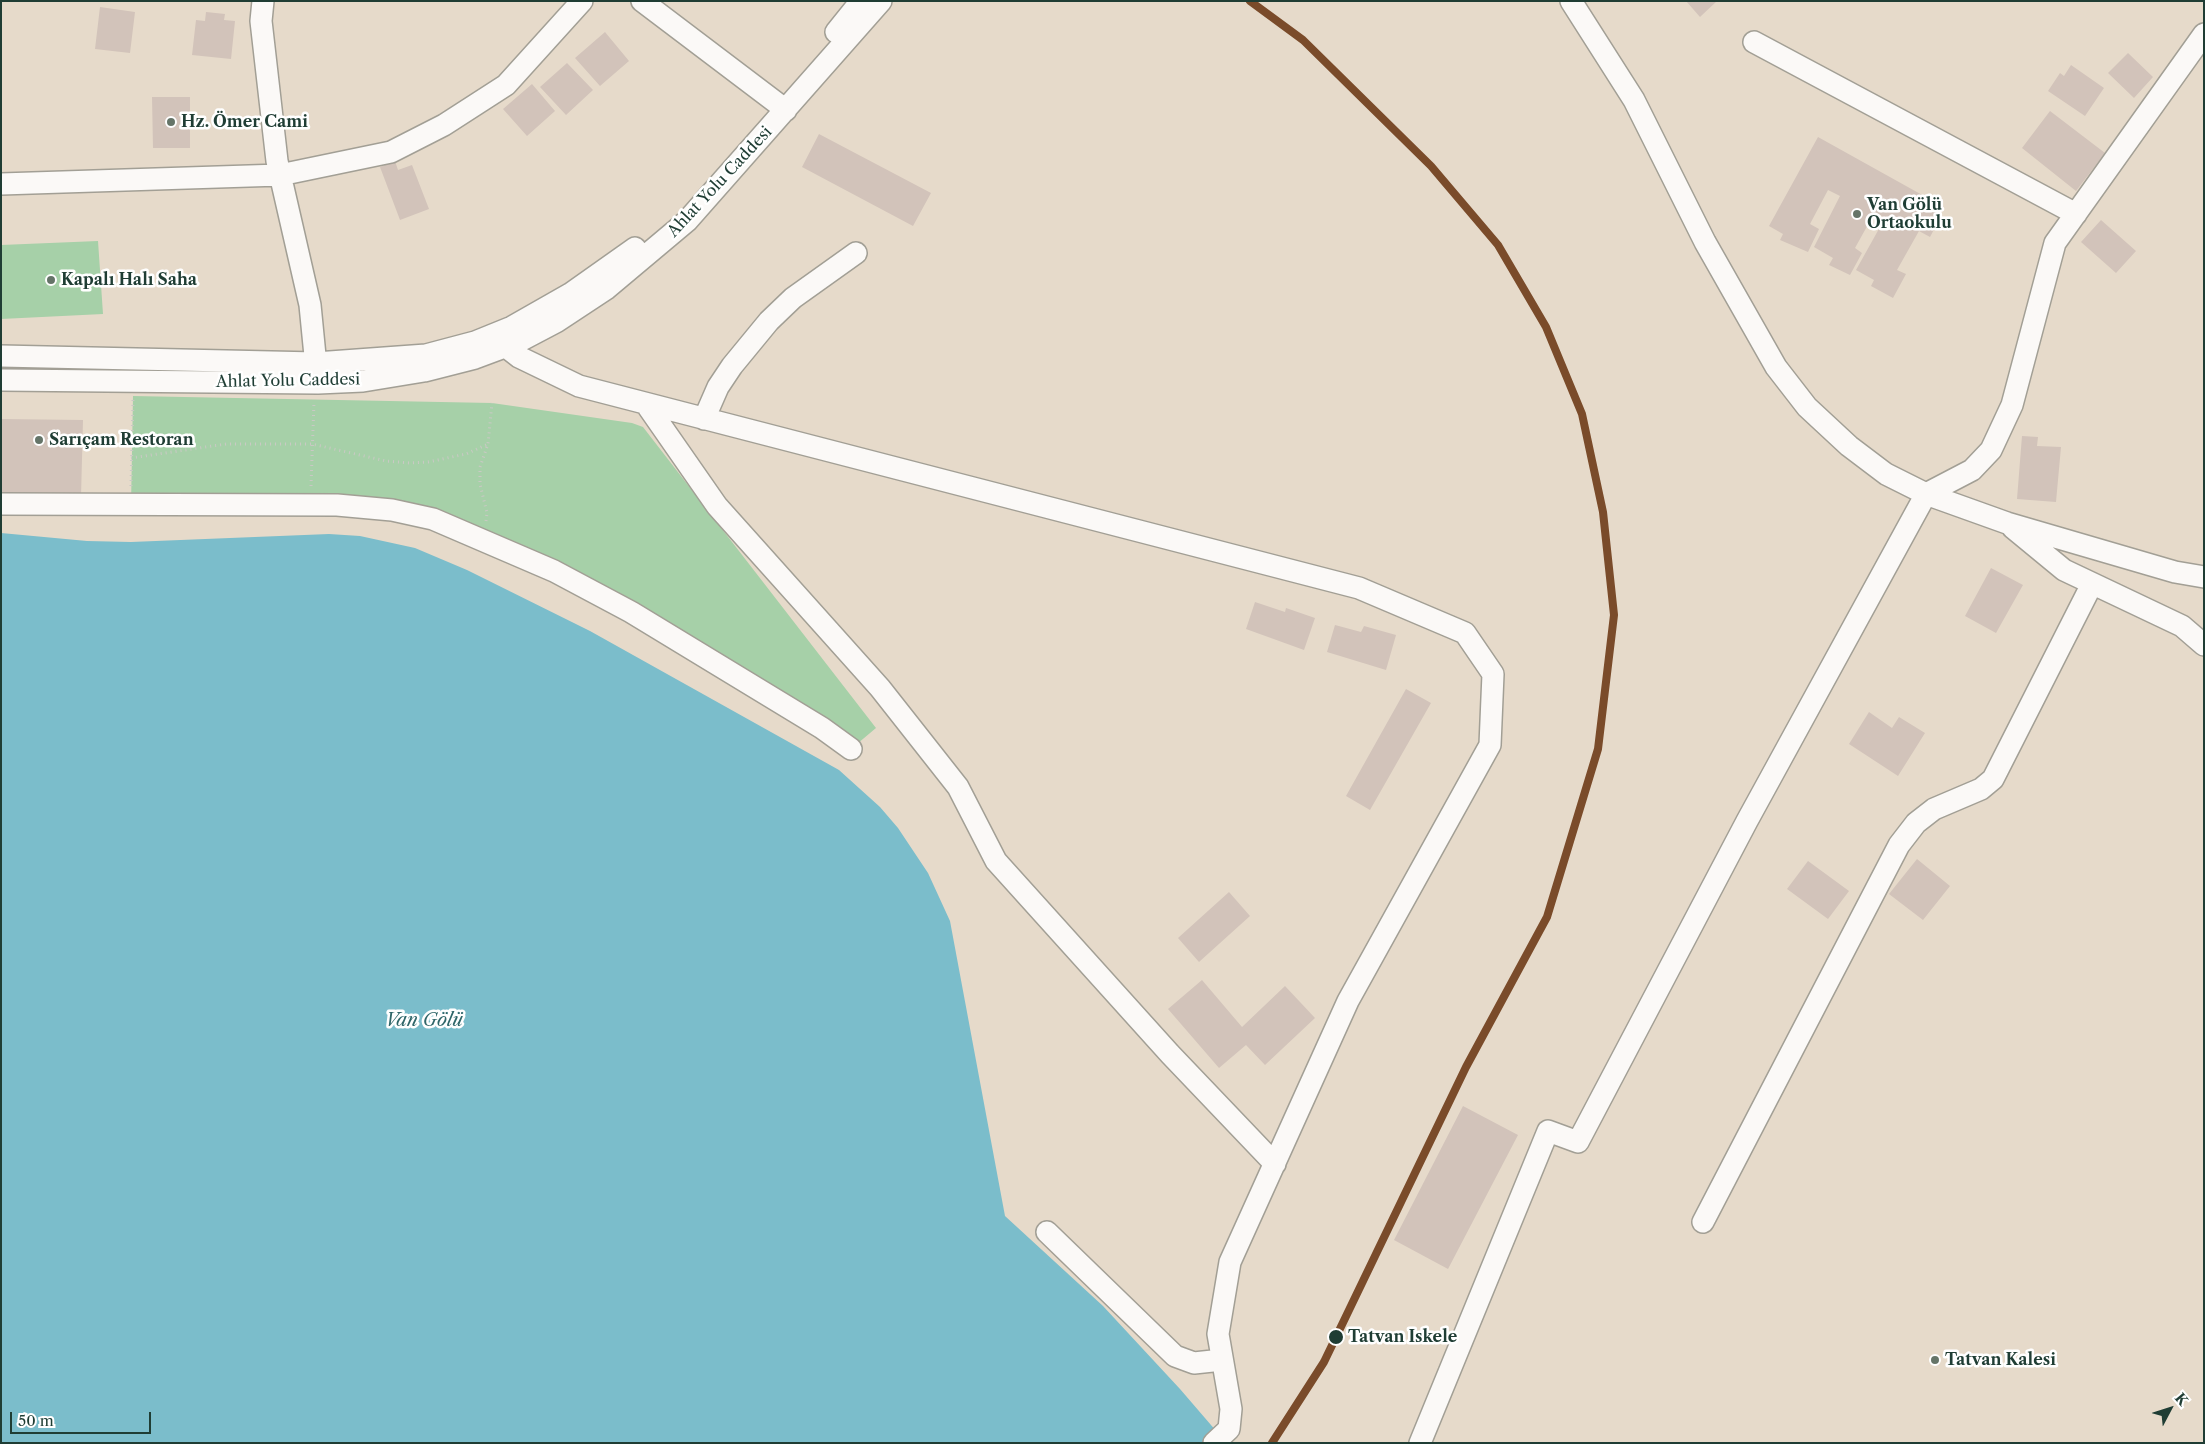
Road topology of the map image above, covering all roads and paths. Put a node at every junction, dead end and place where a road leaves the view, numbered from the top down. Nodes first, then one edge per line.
1 (263, 1) edge
2 (582, 1) edge
3 (642, 1) edge
4 (861, 1) edge
5 (881, 1) edge
6 (1571, 1) edge
7 (2204, 34) edge
8 (1754, 42) dead end
9 (781, 106) junction
10 (280, 175) junction
11 (1, 184) edge
12 (2076, 214) junction
13 (856, 253) dead end
14 (499, 341) junction
15 (1, 356) edge
16 (83, 358) junction
17 (1, 380) edge
18 (84, 381) junction
19 (316, 383) junction
20 (133, 396) dead end
21 (492, 403) dead end
22 (646, 404) junction
23 (704, 419) junction
24 (312, 444) junction
25 (488, 444) junction
26 (131, 458) junction
27 (1926, 494) junction
28 (1, 504) edge
29 (311, 505) junction
30 (130, 506) junction
31 (2007, 522) junction
32 (474, 535) junction
33 (2204, 577) edge
34 (2092, 584) junction
35 (2204, 645) edge
36 (851, 749) dead end
37 (1275, 1164) junction
38 (1703, 1222) dead end
39 (1047, 1232) dead end
40 (1222, 1360) junction
41 (1214, 1443) edge
42 (1420, 1443) edge

1 - 10 street
2 - 10 street
3 - 9 street
4 - 9 street, Ahlat Yolu Caddesi
5 - 9 street, Ahlat Yolu Caddesi
6 - 27 street
7 - 12 street
8 - 12 street
9 - 14 street, Ahlat Yolu Caddesi
10 - 11 street
10 - 19 street
12 - 27 street
13 - 23 street
14 - 19 street, Ahlat Yolu Caddesi
14 - 22 street
15 - 16 street, Ahlat Yolu Caddesi
16 - 18 street
16 - 19 street, Ahlat Yolu Caddesi
17 - 18 street, Ahlat Yolu Caddesi
18 - 19 street, Ahlat Yolu Caddesi
19 - 24 path
20 - 26 path
21 - 25 path
22 - 23 street
22 - 37 street
23 - 37 street
24 - 25 path
24 - 26 path
24 - 29 path
25 - 32 path
26 - 30 path
27 - 31 street
27 - 42 street
28 - 30 street
29 - 30 street
29 - 32 street
31 - 33 street
31 - 34 street
32 - 36 street
34 - 35 street
34 - 38 street
37 - 40 street
39 - 40 street
40 - 41 street

